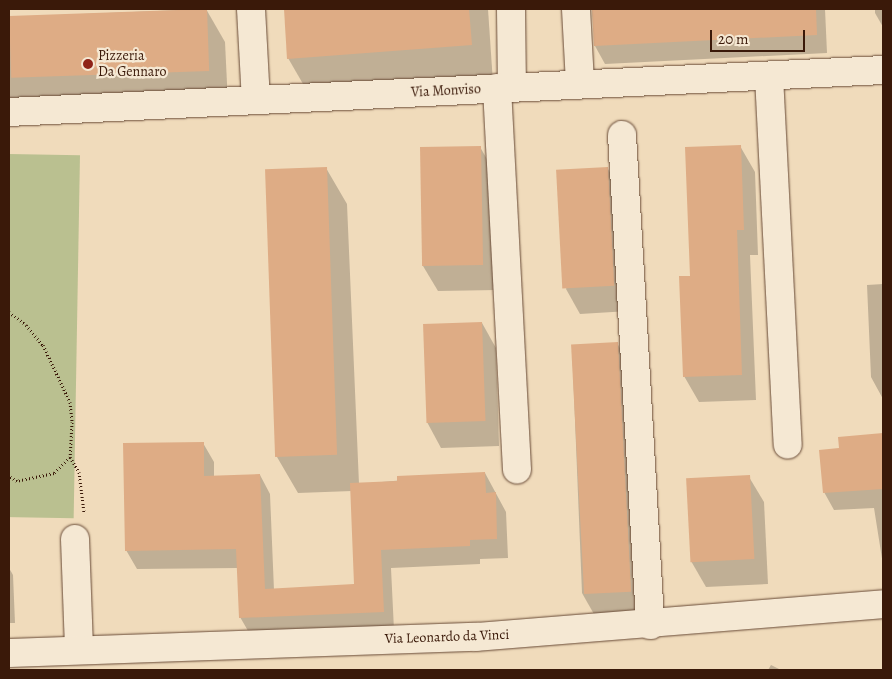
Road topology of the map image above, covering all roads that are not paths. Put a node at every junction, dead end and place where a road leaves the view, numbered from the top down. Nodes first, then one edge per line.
1 (251, 9) edge
2 (511, 9) edge
3 (576, 9) edge
4 (883, 70) edge
5 (769, 76) junction
6 (580, 84) junction
7 (504, 88) junction
8 (256, 100) junction
9 (9, 112) edge
10 (622, 135) dead end
11 (788, 445) dead end
12 (517, 469) dead end
13 (76, 539) road end
14 (883, 604) edge
15 (650, 625) junction
16 (79, 650) junction
17 (9, 653) edge

1 - 8 street
2 - 7 street
3 - 6 street
4 - 5 street, Via Monviso
5 - 6 street, Via Monviso
5 - 11 street
6 - 7 street, Via Monviso
7 - 8 street, Via Monviso
7 - 12 street
8 - 9 street, Via Monviso
10 - 15 street
13 - 16 street
14 - 15 street, Via Leonardo da Vinci
15 - 16 street, Via Leonardo da Vinci
16 - 17 street, Via Leonardo da Vinci

